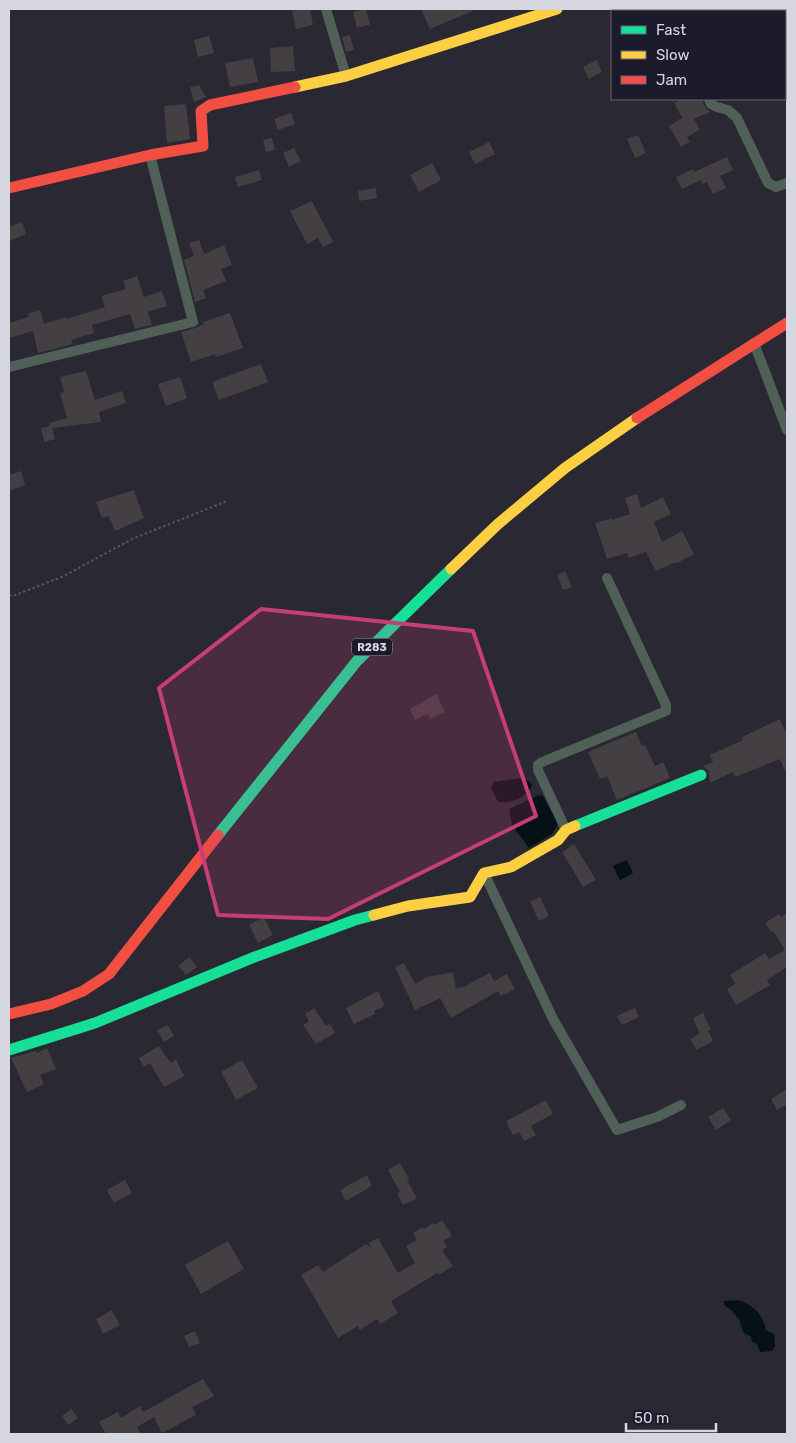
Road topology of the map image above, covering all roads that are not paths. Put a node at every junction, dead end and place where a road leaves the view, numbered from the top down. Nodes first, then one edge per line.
1 (326, 9) edge
2 (557, 9) edge
3 (346, 76) junction
4 (709, 100) edge
5 (150, 155) junction
6 (787, 183) edge
7 (9, 188) edge
8 (787, 323) edge
9 (754, 343) junction
10 (9, 367) edge
11 (787, 430) edge
12 (607, 578) dead end
13 (700, 775) dead end
14 (566, 830) junction
15 (484, 873) junction
16 (9, 1014) edge
17 (9, 1050) edge
18 (681, 1105) dead end

1 - 3 street
2 - 3 street
3 - 5 street
4 - 6 street
5 - 7 street
5 - 10 street
8 - 9 street, R283
9 - 11 street
9 - 16 street, R283
12 - 14 street
13 - 14 street
14 - 15 street
15 - 17 street
15 - 18 street

